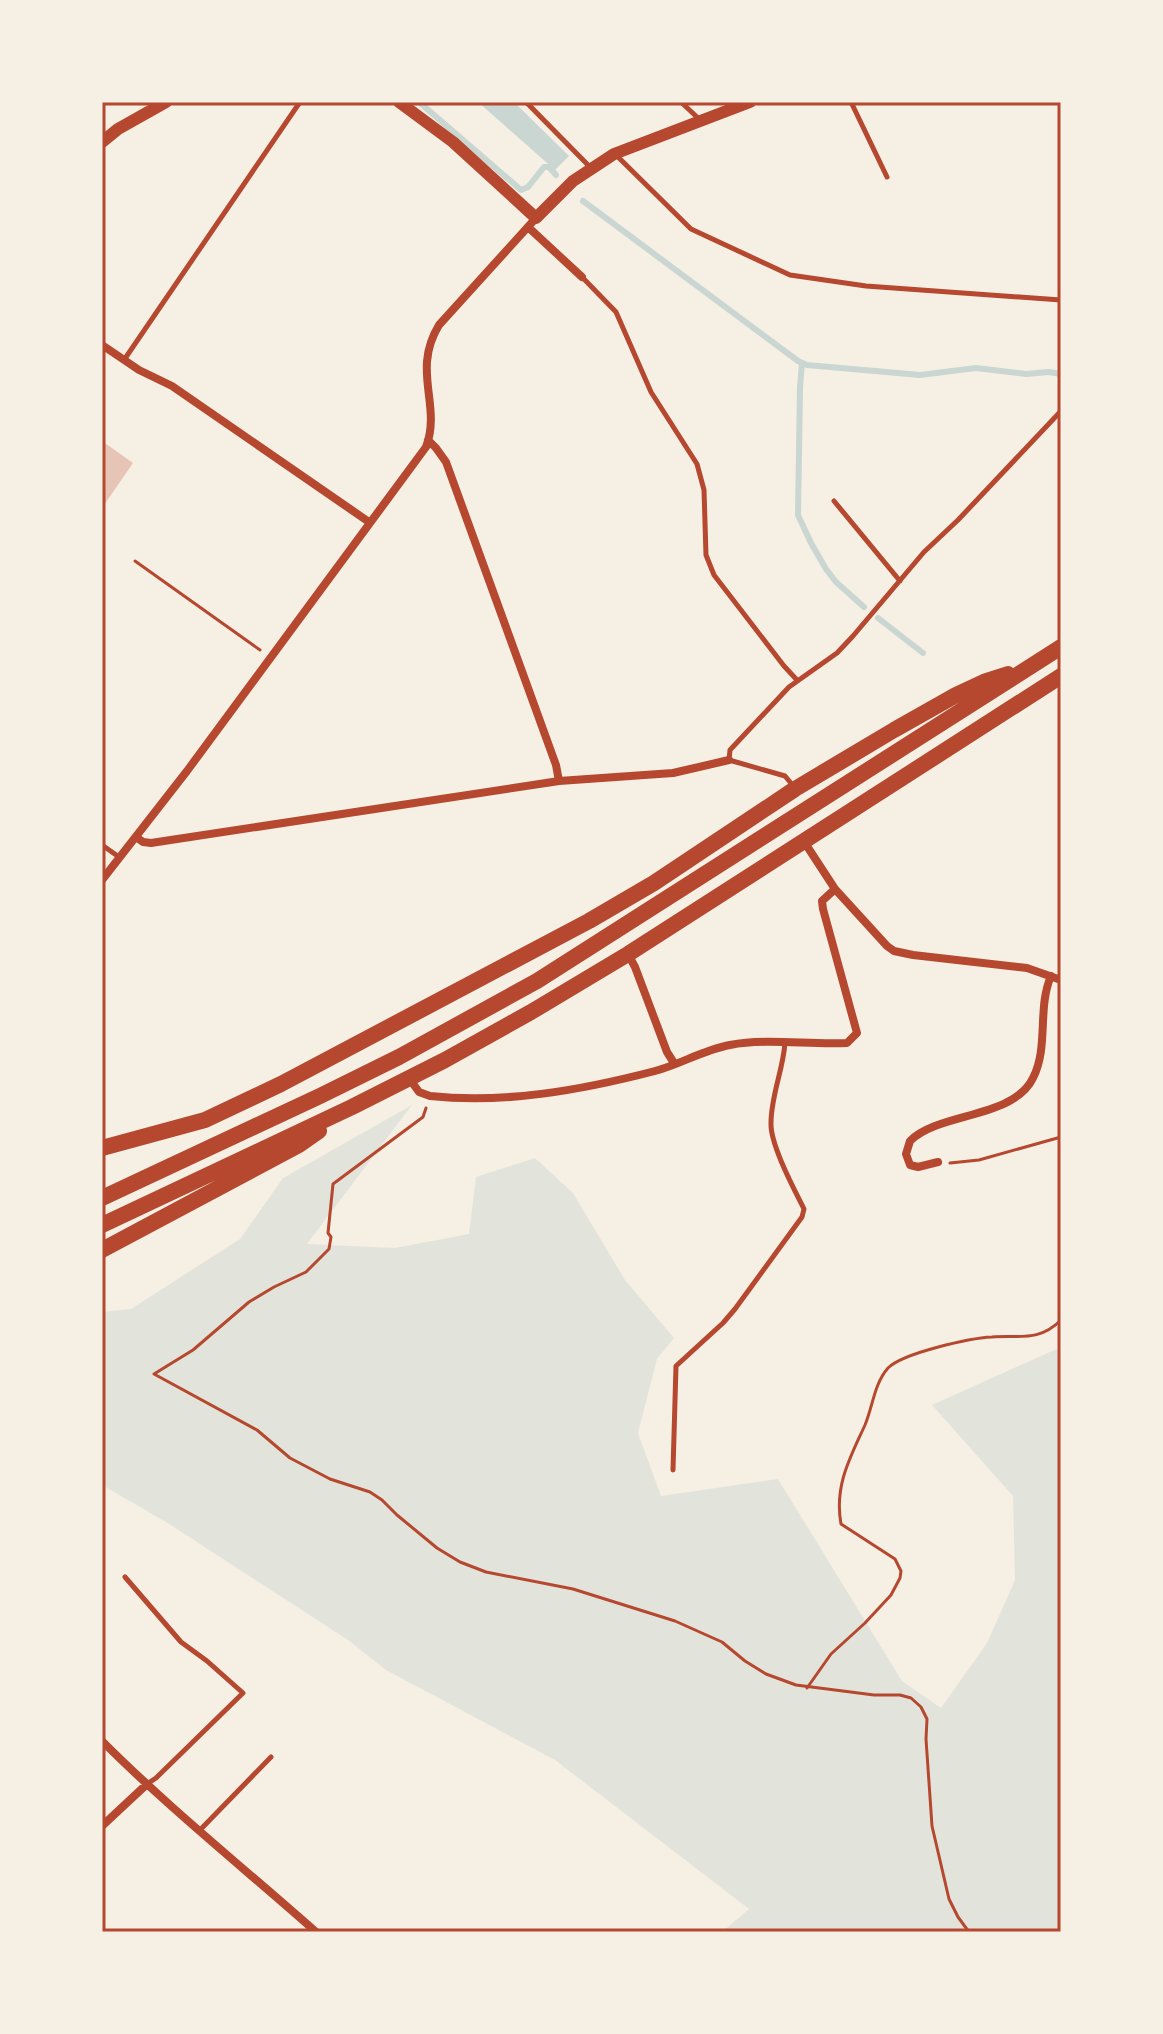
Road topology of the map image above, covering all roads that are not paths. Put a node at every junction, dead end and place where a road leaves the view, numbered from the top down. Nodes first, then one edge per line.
1 (166, 102) edge
2 (300, 102) edge
3 (399, 102) edge
4 (526, 102) edge
5 (681, 102) edge
6 (750, 102) edge
7 (851, 102) edge
8 (700, 120) junction
9 (102, 142) edge
10 (615, 154) junction
11 (590, 168) junction
12 (887, 177) dead end
13 (532, 222) junction
14 (582, 277) joint
15 (1061, 300) edge
16 (102, 345) edge
17 (124, 360) junction
18 (1061, 411) edge
19 (428, 440) junction
20 (834, 501) dead end
21 (369, 522) junction
22 (900, 581) junction
23 (1061, 647) edge
24 (1025, 670) junction
25 (1061, 676) edge
26 (797, 680) junction
27 (729, 760) junction
28 (559, 781) junction
29 (795, 789) junction
30 (136, 837) junction
31 (803, 840) junction
32 (102, 845) edge
33 (119, 857) junction
34 (102, 880) edge
35 (835, 889) junction
36 (628, 954) junction
37 (1051, 976) junction
38 (1061, 980) edge
39 (785, 1043) junction
40 (674, 1063) junction
41 (409, 1078) junction
42 (352, 1107) junction
43 (102, 1148) edge
44 (938, 1162) road end
45 (102, 1198) edge
46 (102, 1225) edge
47 (102, 1250) edge
48 (673, 1470) dead end
49 (125, 1577) dead end
50 (102, 1741) edge
51 (271, 1757) dead end
52 (146, 1785) junction
53 (102, 1826) edge
54 (200, 1830) junction
55 (316, 1932) edge

1 - 9 street
2 - 17 lane
3 - 13 street
4 - 11 lane
5 - 8 lane
6 - 8 street
7 - 12 lane
8 - 10 street
10 - 11 street
10 - 15 lane
11 - 13 street
13 - 14 street
13 - 19 street
14 - 26 lane
16 - 17 street
17 - 21 street
18 - 22 lane
19 - 21 street
19 - 28 street
20 - 22 lane
21 - 30 street
22 - 26 lane
23 - 24 highway
24 - 29 highway
24 - 45 highway
25 - 31 highway
26 - 27 lane
27 - 28 street
27 - 29 lane
28 - 30 street
29 - 43 highway
30 - 33 street
31 - 35 street
31 - 36 highway
32 - 33 lane
33 - 34 street
35 - 37 street
35 - 39 street
36 - 40 street
36 - 41 highway
37 - 38 street
37 - 44 street
39 - 40 street
39 - 48 lane
40 - 41 street
41 - 42 highway
42 - 46 highway
42 - 47 highway
49 - 52 lane
50 - 52 street
51 - 54 lane
52 - 53 street
52 - 54 street
54 - 55 street

